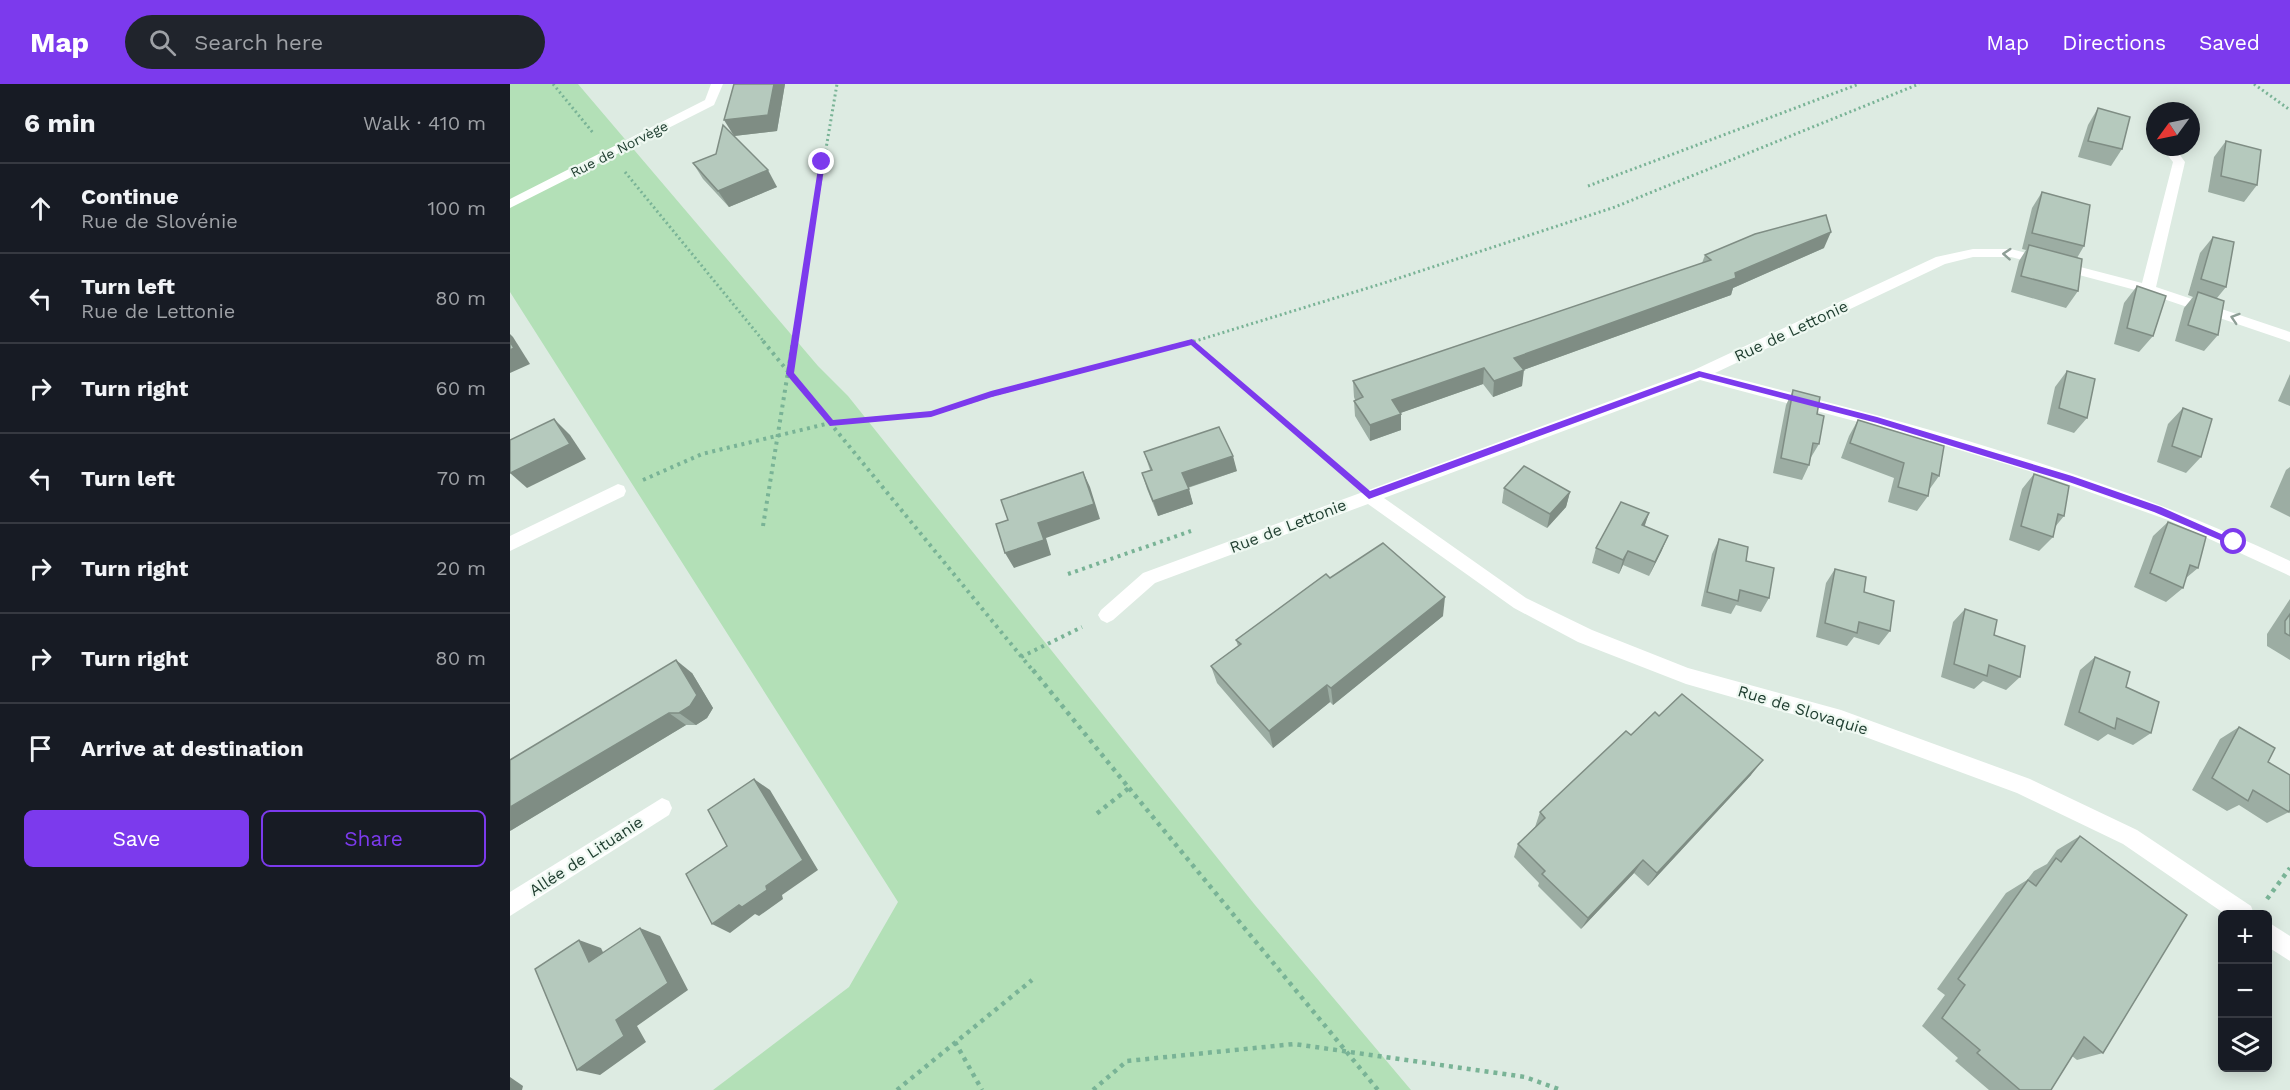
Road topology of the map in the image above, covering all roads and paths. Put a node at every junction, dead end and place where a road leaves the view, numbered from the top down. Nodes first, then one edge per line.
1 (553, 84) edge
2 (717, 84) edge
3 (837, 84) edge
4 (1859, 84) edge
5 (1919, 84) edge
6 (2254, 84) edge
7 (2290, 110) edge
8 (610, 153) junction
9 (2174, 156) edge
10 (1588, 186) dead end
11 (510, 204) edge
12 (2148, 289) junction
13 (2290, 337) edge
14 (1192, 342) junction
15 (790, 374) junction
16 (1699, 374) junction
17 (830, 423) junction
18 (778, 436) junction
19 (618, 491) joint
20 (1369, 496) junction
21 (763, 526) dead end
22 (510, 544) edge
23 (2290, 569) edge
24 (1107, 615) joint
25 (1021, 657) junction
26 (1129, 788) junction
27 (662, 808) dead end
28 (1095, 815) dead end
29 (2290, 868) edge
30 (510, 905) edge
31 (2263, 905) dead end
32 (2236, 910) edge
33 (2272, 936) edge
34 (2290, 950) edge
35 (1032, 980) dead end
36 (955, 1042) junction
37 (897, 1090) edge
38 (981, 1090) edge
39 (1093, 1090) edge
40 (1378, 1090) edge
41 (1561, 1090) edge

1 - 8 path
2 - 8 street, Rue de Norvège
3 - 15 path
4 - 10 path
5 - 14 path
6 - 7 path
8 - 11 street, Rue de Norvège
8 - 15 path
9 - 12 street
13 -> 12 street, Rue de Lettonie
12 -> 16 street, Rue de Lettonie
14 - 17 path
14 - 20 path
15 - 17 path
15 - 18 path
16 - 20 street, Rue de Lettonie
16 - 23 street
17 - 18 path
17 - 25 path
18 - 19 path
18 - 21 path
19 - 22 street
20 - 24 street, Rue de Lettonie
20 - 32 street, Rue de Slovaquie
24 - 25 path
25 - 26 path
26 - 28 path
26 - 40 path, bridge
27 - 30 street, Allée de Lituanie
29 - 31 path
33 - 34 street
35 - 36 path
36 - 37 path
36 - 38 path
39 - 41 path

